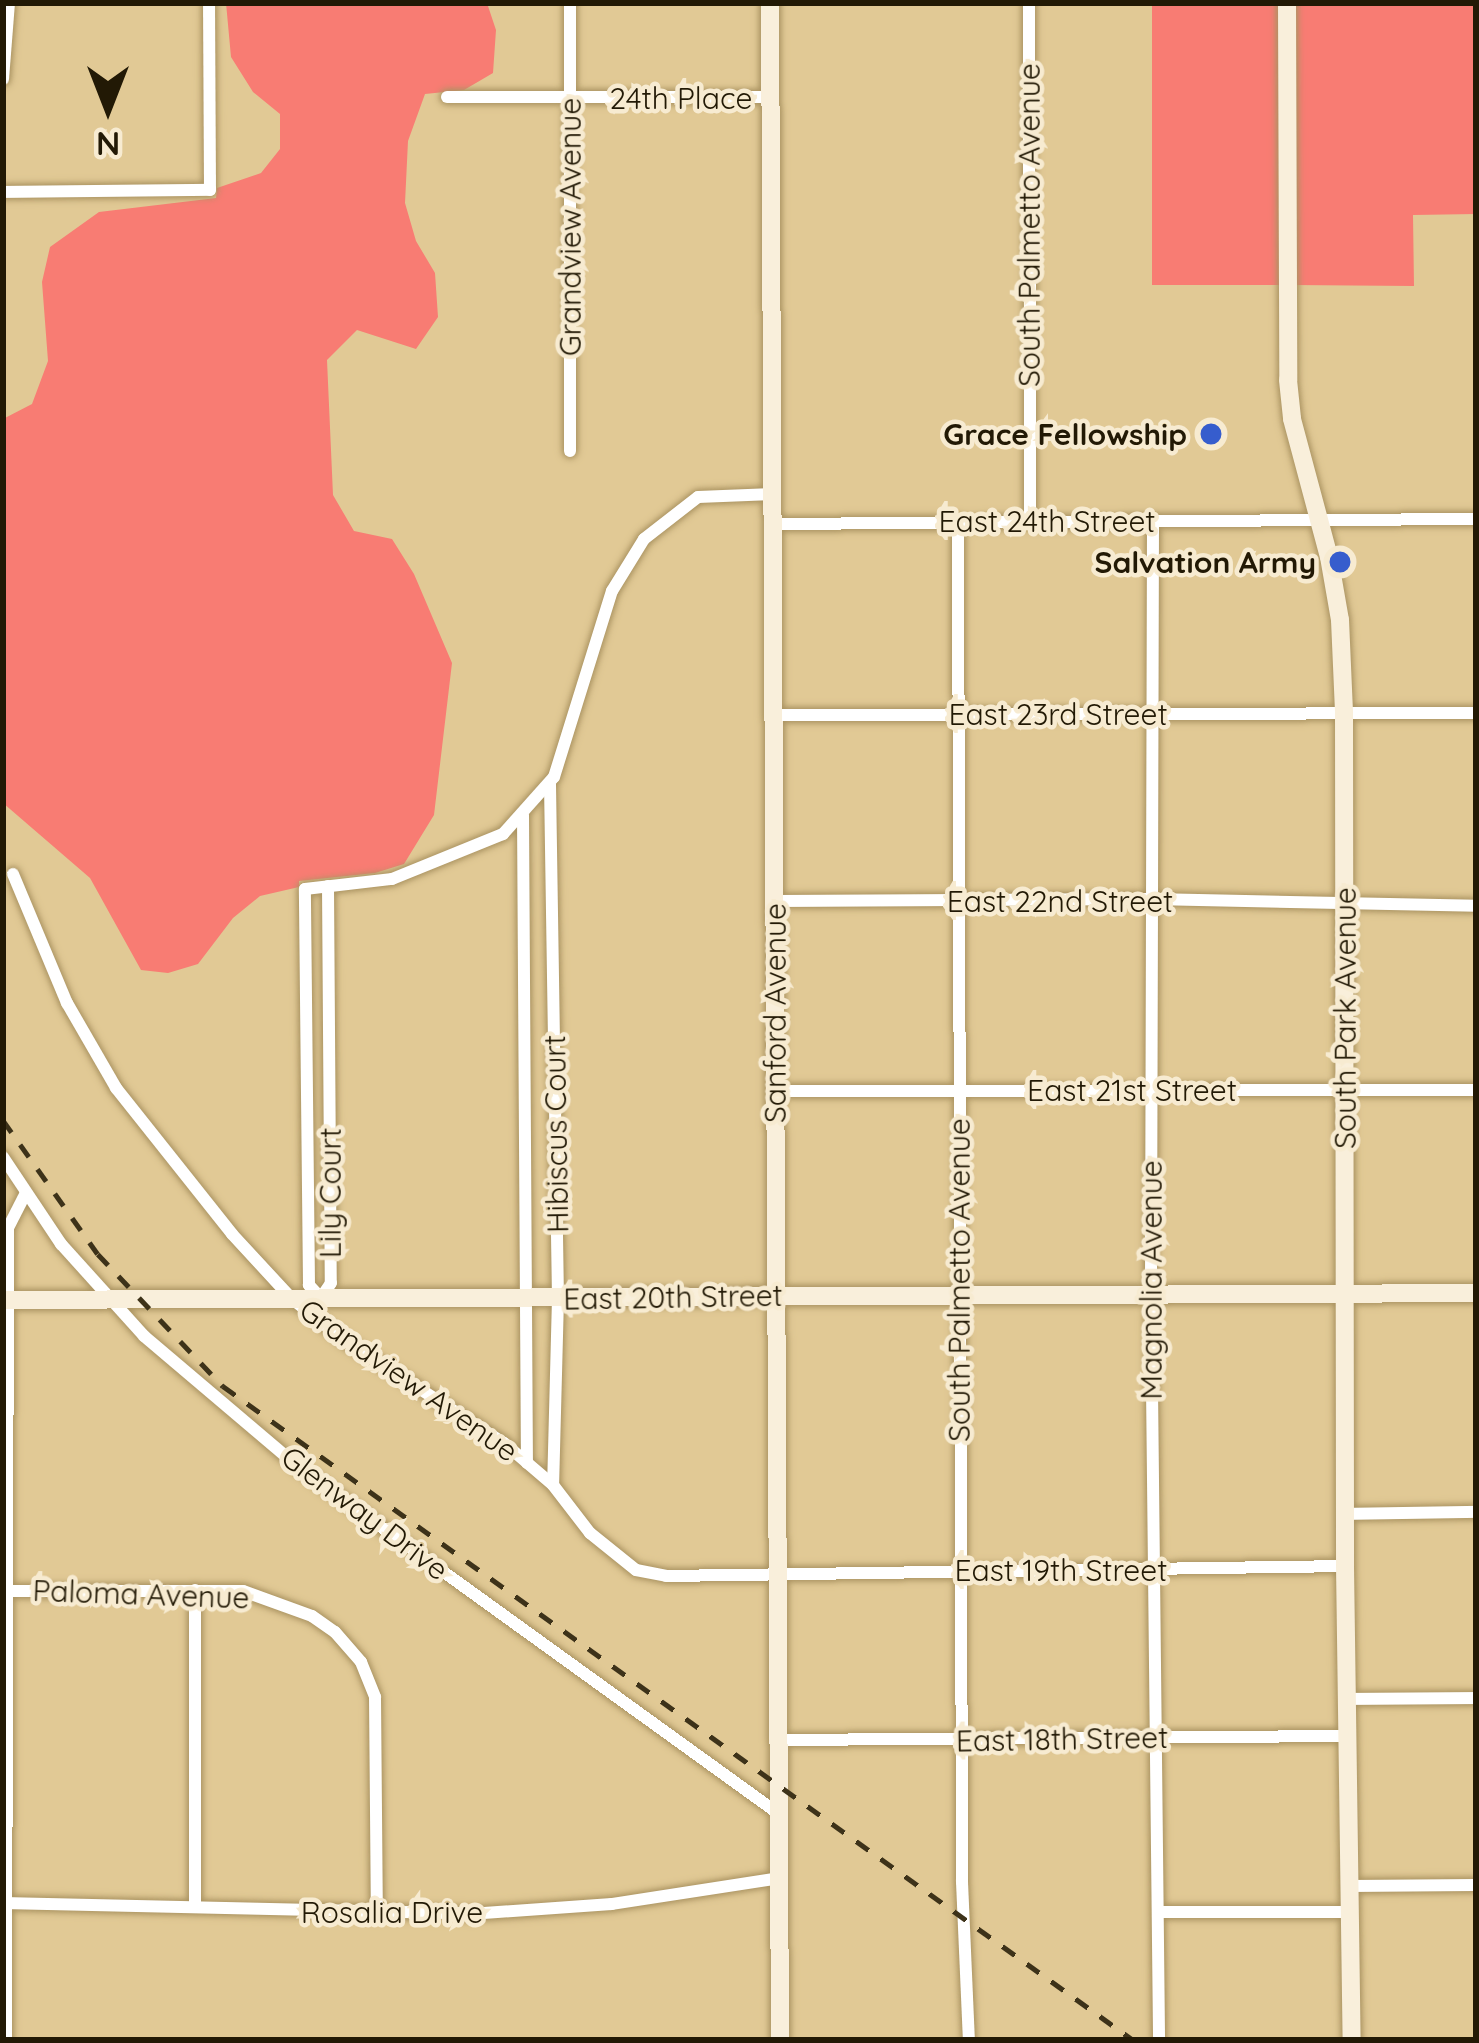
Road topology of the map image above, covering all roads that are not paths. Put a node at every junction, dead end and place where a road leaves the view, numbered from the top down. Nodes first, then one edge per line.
1 (10, 3) edge
2 (208, 3) edge
3 (570, 3) edge
4 (770, 3) edge
5 (1028, 3) edge
6 (1286, 3) edge
7 (3, 79) edge
8 (772, 97) junction
9 (447, 98) dead end
10 (569, 98) junction
11 (3, 192) edge
12 (570, 451) dead end
13 (773, 494) junction
14 (1030, 519) junction
15 (1321, 519) junction
16 (1476, 519) edge
17 (958, 520) junction
18 (1154, 520) junction
19 (773, 524) junction
20 (1344, 713) junction
21 (1476, 713) edge
22 (959, 714) junction
23 (1152, 714) junction
24 (773, 715) junction
25 (550, 784) junction
26 (523, 814) junction
27 (13, 874) dead end
28 (328, 886) junction
29 (1152, 899) junction
30 (775, 901) junction
31 (959, 901) junction
32 (1346, 904) junction
33 (1476, 906) edge
34 (1345, 1089) junction
35 (775, 1090) junction
36 (958, 1090) junction
37 (1150, 1090) junction
38 (1476, 1090) edge
39 (3, 1157) edge
40 (25, 1194) junction
41 (1476, 1293) edge
42 (1344, 1294) junction
43 (776, 1295) junction
44 (959, 1295) junction
45 (1151, 1295) junction
46 (291, 1298) junction
47 (321, 1298) junction
48 (527, 1298) junction
49 (558, 1298) junction
50 (5, 1300) edge
51 (108, 1300) junction
52 (527, 1462) junction
53 (554, 1485) junction
54 (3, 1501) edge
55 (1476, 1513) edge
56 (1345, 1514) junction
57 (1345, 1566) junction
58 (960, 1570) junction
59 (1153, 1570) junction
60 (777, 1575) junction
61 (4, 1591) edge
62 (195, 1591) junction
63 (1476, 1698) edge
64 (3, 1699) edge
65 (1346, 1699) junction
66 (1346, 1736) junction
67 (1155, 1738) junction
68 (778, 1740) junction
69 (962, 1740) junction
70 (779, 1814) junction
71 (779, 1878) junction
72 (1476, 1885) edge
73 (1349, 1886) junction
74 (4, 1903) edge
75 (195, 1904) junction
76 (1158, 1912) junction
77 (1350, 1912) junction
78 (377, 1914) junction
79 (780, 2031) edge
80 (6, 2040) edge
81 (969, 2040) edge
82 (1159, 2040) edge
83 (1352, 2040) edge

1 - 7 street
2 - 11 street
3 - 10 street, Grandview Avenue
4 - 8 street, Sanford Avenue
5 - 14 street, South Palmetto Avenue
6 - 15 street, South Park Avenue
8 - 10 street, 24th Place
8 - 13 street, Sanford Avenue
9 - 10 street, 24th Place
10 - 12 street, Grandview Avenue
13 - 19 street, Sanford Avenue
13 - 25 street
14 - 17 street, East 24th Street
14 - 18 street, East 24th Street
15 - 16 street, East 24th Street
15 - 18 street, East 24th Street
15 - 20 street, South Park Avenue
17 - 19 street, East 24th Street
17 - 22 street, South Palmetto Avenue
18 - 23 street, Magnolia Avenue
19 - 24 street, Sanford Avenue
20 - 21 street, East 23rd Street
20 - 23 street, East 23rd Street
20 - 32 street, South Park Avenue
22 - 23 street, East 23rd Street
22 - 24 street, East 23rd Street
22 - 31 street, South Palmetto Avenue
23 - 29 street, Magnolia Avenue
24 - 30 street, Sanford Avenue
25 - 26 street
25 - 49 street, Hibiscus Court
26 - 28 street
26 - 48 street, Hibiscus Court
27 - 46 street, Grandview Avenue
28 - 47 street, Lily Court
28 - 47 street, Lily Court
29 - 31 street, East 22nd Street
29 - 32 street, East 22nd Street
29 - 37 street, Magnolia Avenue
30 - 31 street, East 22nd Street
30 - 35 street, Sanford Avenue
31 - 36 street, South Palmetto Avenue
32 - 33 street, East 22nd Street
32 - 34 street, South Park Avenue
34 - 37 street, East 21st Street
34 - 38 street, East 21st Street
34 - 42 street, South Park Avenue
35 - 36 street, East 21st Street
35 - 43 street, Sanford Avenue
36 - 37 street, East 21st Street
36 - 44 street, South Palmetto Avenue
37 - 45 street, Magnolia Avenue
39 - 40 street, Glenway Drive
40 - 50 street
40 - 51 street, Glenway Drive
41 - 42 street, East 20th Street
42 - 45 street, East 20th Street
42 - 56 street, South Park Avenue
43 - 44 street, East 20th Street
43 - 49 street, East 20th Street
43 - 60 street, Sanford Avenue
44 - 45 street, East 20th Street
44 - 58 street, South Palmetto Avenue
45 - 59 street, Magnolia Avenue
46 - 47 street, East 20th Street
46 - 51 street, East 20th Street
46 - 52 street, Grandview Avenue
47 - 48 street, East 20th Street
48 - 49 street, East 20th Street
48 - 52 street, Hibiscus Court
49 - 53 street, Hibiscus Court
50 - 51 street, East 20th Street
50 - 54 street
51 - 70 street, Glenway Drive
52 - 53 street, Grandview Avenue
53 - 60 street, Grandview Avenue
54 - 61 street
55 - 56 street
56 - 57 street, South Park Avenue
57 - 59 street, East 19th Street
57 - 65 street, South Park Avenue
58 - 59 street, East 19th Street
58 - 60 street, East 19th Street
58 - 69 street, South Palmetto Avenue
59 - 67 street, Magnolia Avenue
60 - 68 street, Sanford Avenue
61 - 62 street, Paloma Avenue
61 - 64 street
62 - 75 street
62 - 78 street, Paloma Avenue
63 - 65 street
64 - 74 street
65 - 66 street, South Park Avenue
66 - 67 street, East 18th Street
66 - 73 street, South Park Avenue
67 - 69 street, East 18th Street
67 - 76 street, Magnolia Avenue
68 - 69 street, East 18th Street
68 - 70 street, Sanford Avenue
69 - 81 street, South Palmetto Avenue
70 - 71 street, Sanford Avenue
71 - 78 street, Rosalia Drive
71 - 79 street, Sanford Avenue
72 - 73 street
73 - 77 street, South Park Avenue
74 - 75 street, Rosalia Drive
74 - 80 street
75 - 78 street, Rosalia Drive
76 - 77 street
76 - 82 street, Magnolia Avenue
77 - 83 street, South Park Avenue

